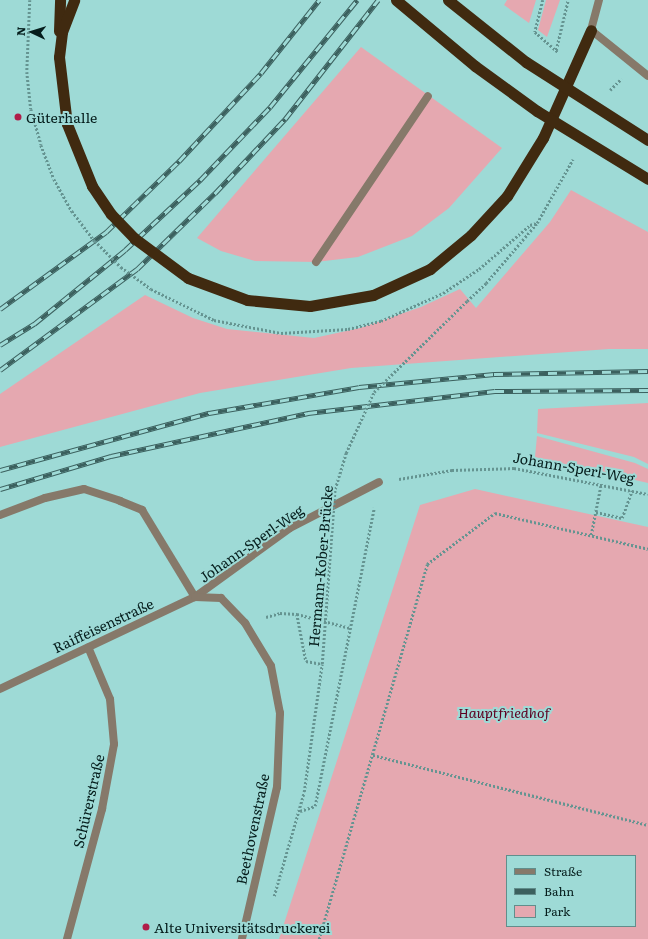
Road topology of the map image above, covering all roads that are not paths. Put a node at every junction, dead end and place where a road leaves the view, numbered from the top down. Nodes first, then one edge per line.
1 (60, 0) edge
2 (74, 0) edge
3 (396, 0) edge
4 (448, 0) edge
5 (599, 0) edge
6 (591, 30) junction
7 (59, 57) junction
8 (648, 76) edge
9 (428, 96) dead end
10 (648, 140) edge
11 (648, 179) edge
12 (316, 262) dead end
13 (379, 482) road end
14 (0, 514) edge
15 (195, 598) junction
16 (221, 598) joint
17 (88, 647) junction
18 (0, 689) edge
19 (67, 939) edge
20 (242, 939) edge

1 - 7 highway
2 - 7 highway
3 - 11 highway, bridge
4 - 10 highway, bridge
5 - 6 street
6 - 7 highway, bridge
6 - 8 street
9 - 12 street
13 - 15 street, Johann-Sperl-Weg
14 - 15 street
15 - 16 street, Raiffeisenstraße
15 - 17 street, Raiffeisenstraße
16 - 20 street, Beethovenstraße
17 - 18 street, Raiffeisenstraße
17 - 19 street, Schürerstraße

